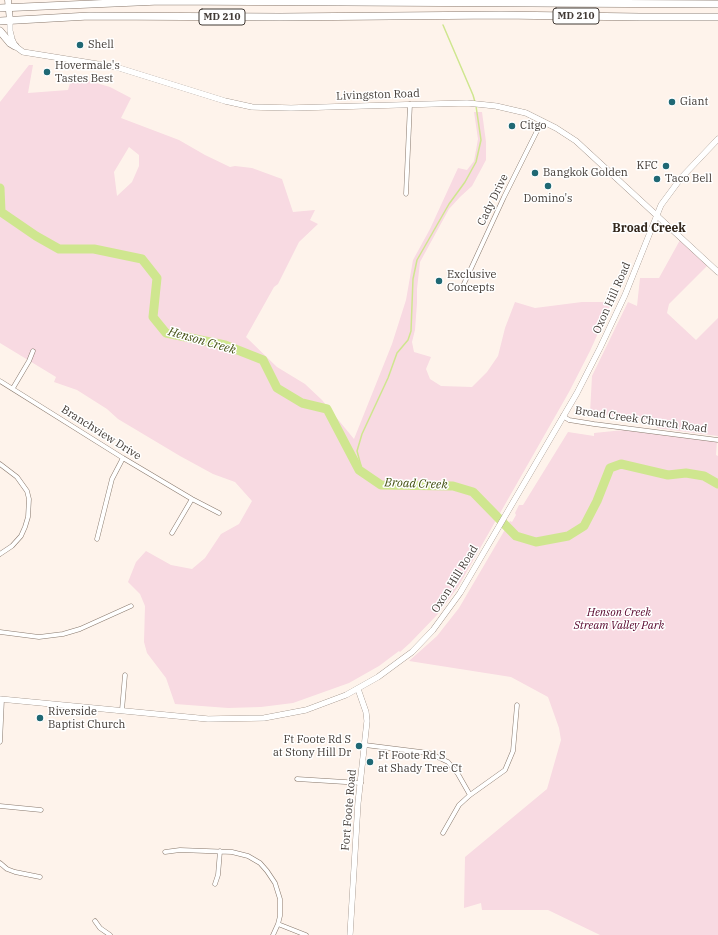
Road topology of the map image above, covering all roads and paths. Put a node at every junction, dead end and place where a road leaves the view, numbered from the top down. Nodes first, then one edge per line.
1 (8, 0) edge
2 (718, 4) edge
3 (0, 8) edge
4 (9, 8) junction
5 (718, 17) edge
6 (0, 21) edge
7 (10, 21) junction
8 (0, 31) edge
9 (15, 46) junction
10 (410, 104) junction
11 (542, 121) junction
12 (718, 139) edge
13 (406, 194) dead end
14 (656, 215) junction
15 (718, 272) edge
16 (462, 288) dead end
17 (33, 351) dead end
18 (0, 381) edge
19 (13, 388) junction
20 (563, 416) junction
21 (718, 440) edge
22 (123, 458) junction
23 (0, 464) edge
24 (192, 499) junction
25 (219, 512) dead end
26 (172, 533) dead end
27 (97, 539) dead end
28 (0, 554) edge
29 (131, 606) dead end
30 (0, 632) edge
31 (125, 675) dead end
32 (358, 689) junction
33 (1, 699) edge
34 (517, 704) dead end
35 (122, 710) junction
36 (0, 742) edge
37 (365, 745) junction
38 (297, 779) dead end
39 (361, 783) junction
40 (470, 796) junction
41 (0, 806) edge
42 (41, 810) dead end
43 (443, 833) dead end
44 (220, 851) junction
45 (165, 852) dead end
46 (0, 863) edge
47 (40, 877) dead end
48 (215, 884) dead end
49 (95, 921) dead end
50 (278, 924) junction
51 (110, 935) edge
52 (273, 935) edge
53 (306, 935) edge
54 (350, 935) edge

1 - 4 main road
2 - 4 highway, MD 210
3 - 4 highway, MD 210
4 - 7 main road
5 - 7 highway, MD 210
6 - 7 highway, MD 210
7 - 9 main road
8 - 9 highway
9 - 10 main road, Livingston Road
10 - 11 main road, Livingston Road
10 - 13 street
11 - 14 main road, Livingston Road
11 - 16 street, Cady Drive
12 - 14 main road, Oxon Hill Road
14 - 15 main road, Livingston Road
14 - 20 main road, Oxon Hill Road
17 - 19 street
18 - 19 street, Branchview Drive
19 - 22 street, Branchview Drive
20 - 21 street, Broad Creek Church Road
20 - 32 main road, Oxon Hill Road
22 - 24 street, Branchview Drive
22 - 27 street
23 - 28 street
24 - 25 street, Branchview Drive
24 - 26 street
29 - 30 street
31 - 35 street
32 - 35 main road, Oxon Hill Road
32 - 37 main road, Fort Foote Road
33 - 35 main road, Oxon Hill Road
33 - 36 street
34 - 40 street
37 - 39 main road, Fort Foote Road
37 - 40 street
38 - 39 street
39 - 54 main road, Fort Foote Road
40 - 43 street
41 - 42 street
44 - 45 street
44 - 48 street
44 - 50 street
46 - 47 street
49 - 51 street
50 - 52 street
50 - 53 street

